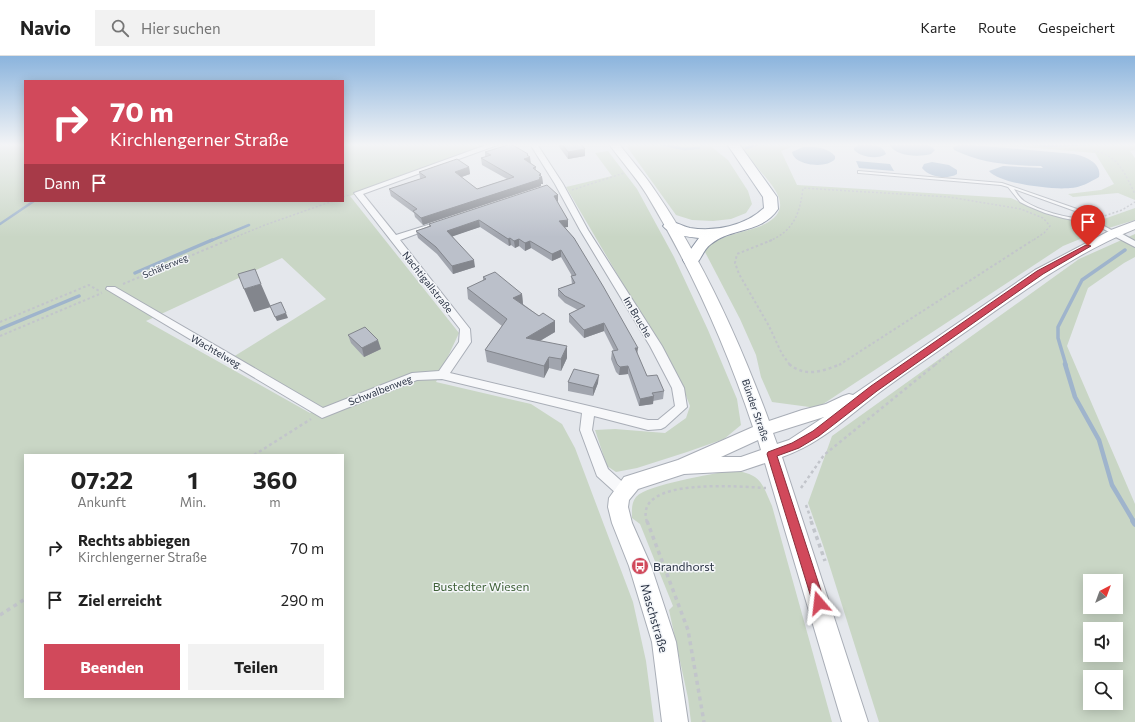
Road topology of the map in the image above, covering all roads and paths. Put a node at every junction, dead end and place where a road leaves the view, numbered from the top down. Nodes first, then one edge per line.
1 (408, 175) edge
2 (551, 175) edge
3 (613, 175) edge
4 (637, 175) edge
5 (748, 175) edge
6 (752, 175) edge
7 (901, 175) edge
8 (1124, 175) edge
9 (1008, 186) junction
10 (558, 188) junction
11 (1135, 194) edge
12 (330, 202) edge
13 (1135, 202) edge
14 (1041, 209) junction
15 (1034, 214) junction
16 (1089, 220) junction
17 (439, 224) edge
18 (1135, 225) edge
19 (671, 226) junction
20 (721, 232) junction
21 (1115, 233) junction
22 (394, 239) junction
23 (1135, 244) edge
24 (691, 260) junction
25 (111, 289) junction
26 (0, 322) edge
27 (0, 336) edge
28 (955, 349) dead end
29 (442, 375) junction
30 (874, 388) junction
31 (588, 412) junction
32 (322, 413) junction
33 (763, 430) junction
34 (256, 454) edge
35 (772, 454) junction
36 (684, 466) junction
37 (792, 488) junction
38 (623, 492) junction
39 (24, 600) edge
40 (0, 615) edge
41 (675, 722) edge
42 (704, 722) edge
43 (855, 722) edge

1 - 22 street, Nachtigallstraße
2 - 10 street, Im Bruche
3 - 10 path
4 - 19 street, Bünder Straße
5 - 19 highway
6 - 20 highway
7 - 9 lane
8 - 11 path
9 - 14 lane
9 - 16 lane
10 - 31 street, Im Bruche
12 - 25 path, Schäferweg
13 - 16 path
14 - 15 lane
14 - 16 lane
15 - 15 path
16 - 21 lane
17 - 22 street
18 - 21 street
19 - 20 highway
19 - 24 street, Bünder Straße
20 - 24 highway
21 - 23 street
21 - 30 street
22 - 29 street, Nachtigallstraße
24 - 33 street, Bünder Straße
25 - 26 path
25 - 27 path, Schäferweg
25 - 32 street, Wachtelweg
28 - 37 path
29 - 31 street, Schwalbenweg
29 - 32 street, Schwalbenweg
30 - 33 street
30 - 35 street
31 - 38 street
32 - 34 path
33 - 35 street, Bünder Straße
33 - 36 street
35 - 36 street
35 - 37 street, Bünder Straße
36 - 38 street
37 - 42 path
37 - 43 street, Bünder Straße
38 - 41 street, Maschstraße
39 - 40 path

